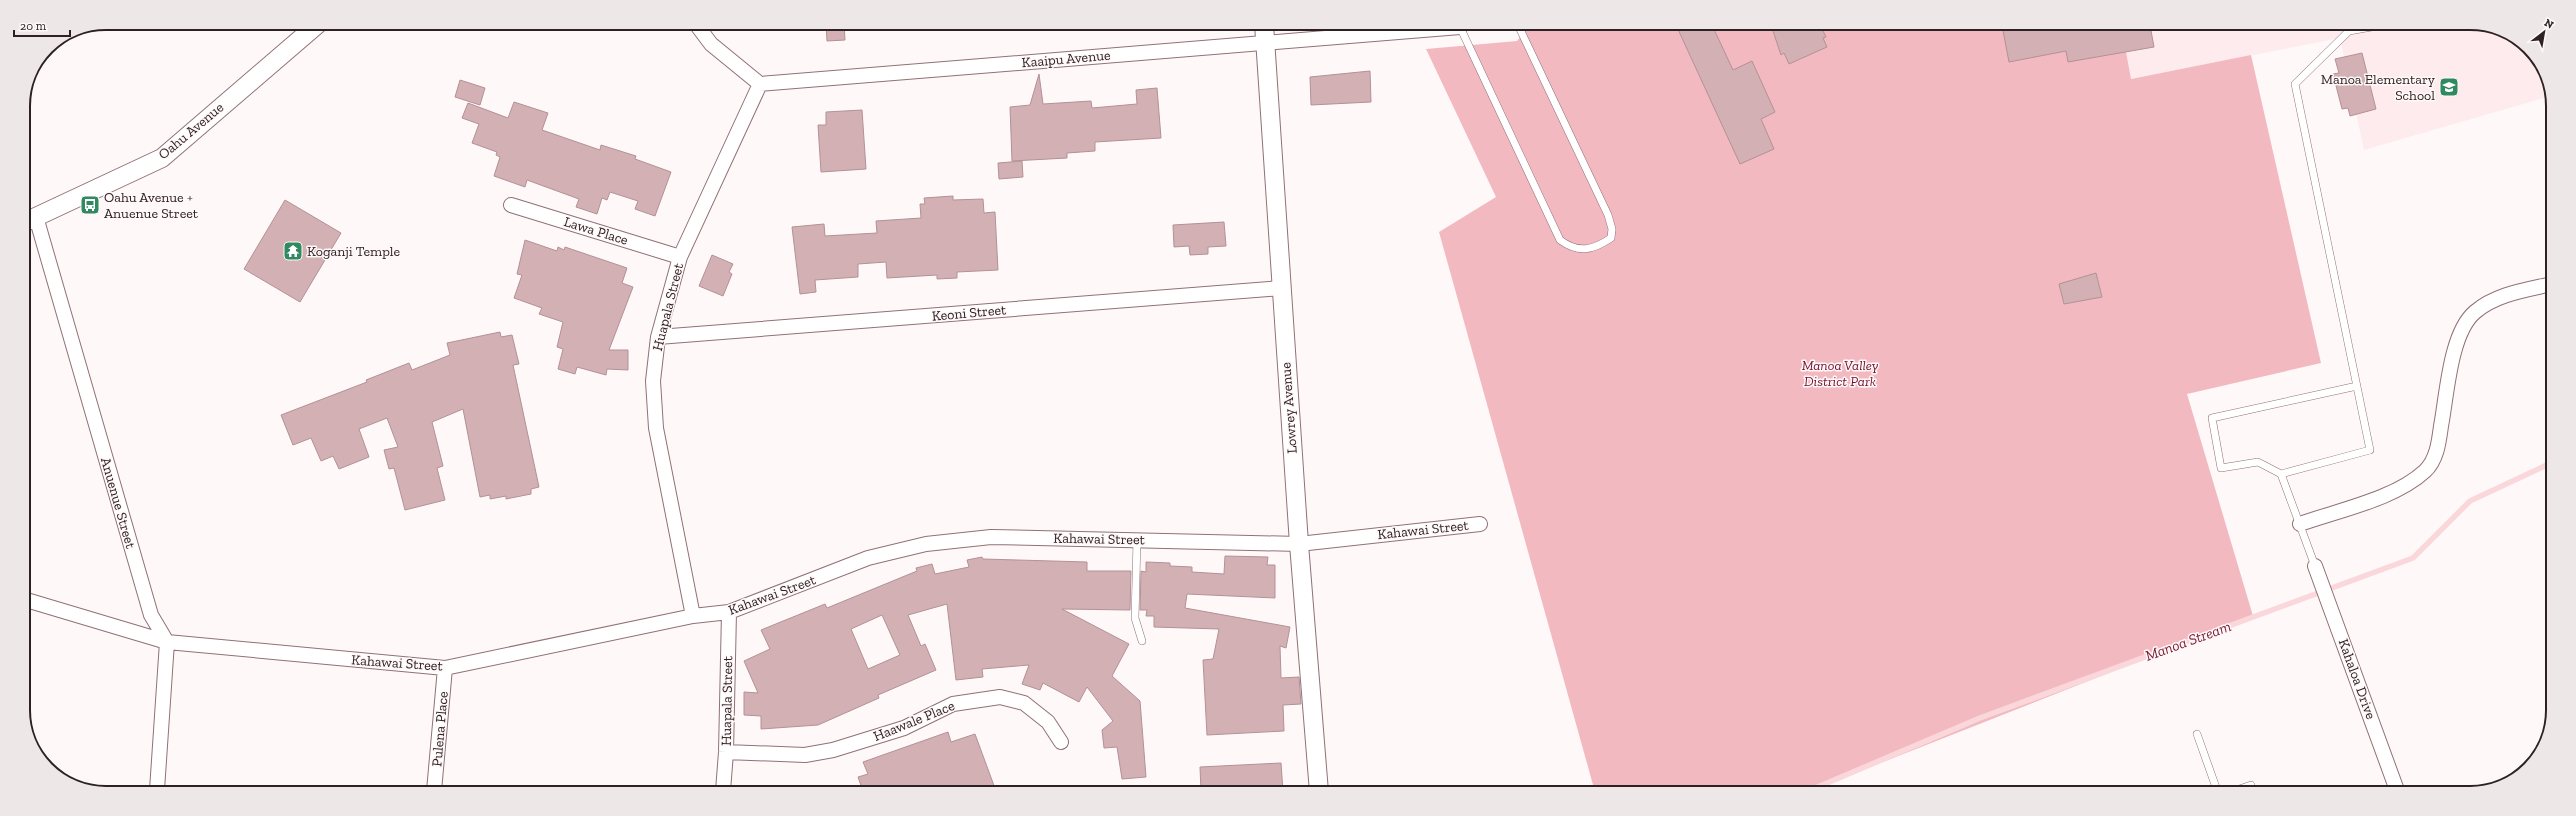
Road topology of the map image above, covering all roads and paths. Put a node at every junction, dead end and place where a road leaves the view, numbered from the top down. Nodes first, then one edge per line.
1 (311, 30) edge
2 (700, 30) edge
3 (1265, 30) edge
4 (1424, 30) edge
5 (1461, 30) edge
6 (1520, 30) edge
7 (2355, 30) edge
8 (1266, 43) junction
9 (760, 84) junction
10 (511, 205) dead end
11 (30, 220) edge
12 (680, 257) junction
13 (2546, 285) edge
14 (1280, 288) junction
15 (658, 337) junction
16 (2357, 386) junction
17 (2281, 474) junction
18 (1480, 524) dead end
19 (2300, 524) junction
20 (1138, 540) junction
21 (1299, 544) junction
22 (2314, 566) joint
23 (30, 601) edge
24 (729, 612) junction
25 (693, 616) junction
26 (1142, 641) dead end
27 (168, 642) junction
28 (445, 668) junction
29 (2197, 734) dead end
30 (1061, 742) dead end
31 (726, 752) junction
32 (2251, 785) dead end
33 (157, 786) edge
34 (434, 786) edge
35 (723, 786) edge
36 (1319, 786) edge
37 (2216, 786) edge
38 (2248, 786) edge
39 (2395, 786) edge

1 - 11 street, Oahu Avenue
2 - 9 street
3 - 8 street, Lowrey Avenue
4 - 8 street, Kaaipu Avenue
5 - 6 lane
7 - 16 lane
8 - 9 street, Kaaipu Avenue
8 - 14 street, Lowrey Avenue
9 - 12 street, Huapala Street
10 - 12 street, Lawa Place
11 - 27 street, Anuenue Street
12 - 15 street, Huapala Street
13 - 19 street
14 - 15 street, Keoni Street
14 - 21 street, Lowrey Avenue
15 - 25 street, Huapala Street
16 - 17 lane
16 - 17 lane
17 - 19 lane
18 - 21 street, Kahawai Street
19 - 22 lane
20 - 21 street, Kahawai Street
20 - 24 street, Kahawai Street
20 - 26 lane
21 - 36 street, Lowrey Avenue
22 - 39 street, Kahaloa Drive
23 - 27 street, Kahawai Street
24 - 25 street, Kahawai Street
24 - 31 street, Huapala Street
25 - 28 street, Kahawai Street
27 - 28 street, Kahawai Street
27 - 33 street
28 - 34 street, Pulena Place
29 - 37 lane
30 - 31 street, Haawale Place
31 - 35 street, Huapala Street
32 - 38 lane

